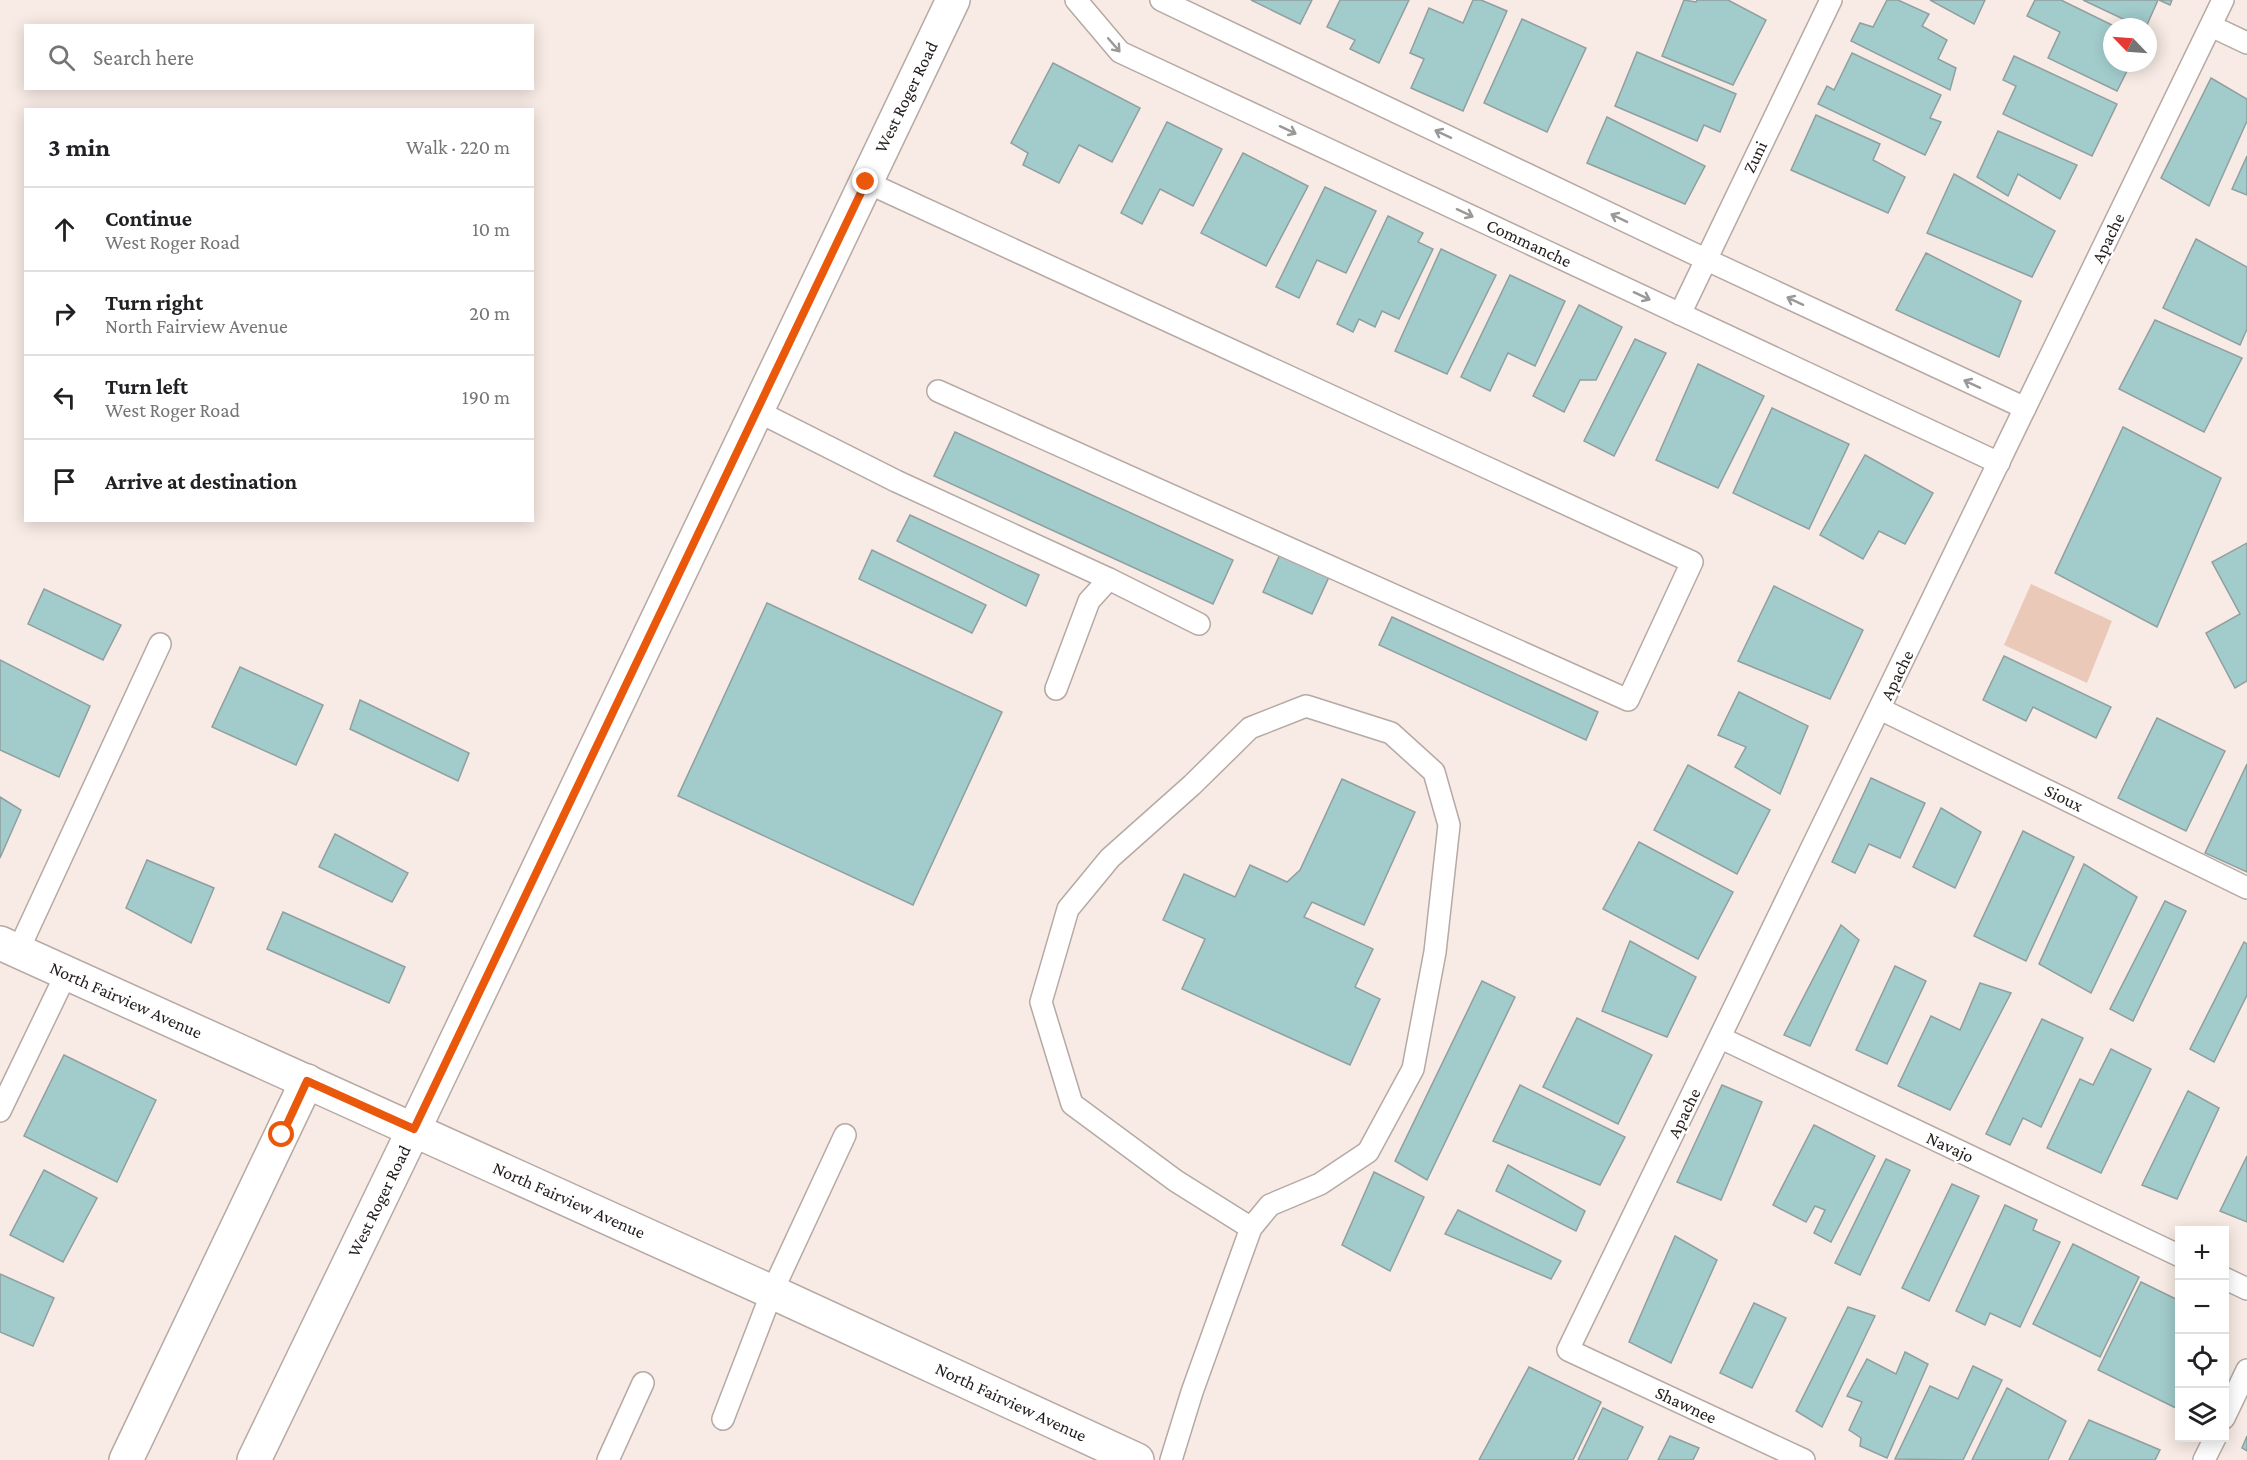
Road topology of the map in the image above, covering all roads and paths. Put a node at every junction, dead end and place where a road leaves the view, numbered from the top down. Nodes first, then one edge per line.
1 (953, 0) edge
2 (1076, 0) edge
3 (1161, 0) edge
4 (1831, 0) edge
5 (2223, 0) edge
6 (2211, 26) junction
7 (2247, 43) edge
8 (866, 182) junction
9 (1705, 260) junction
10 (1680, 314) junction
11 (938, 391) dead end
12 (2025, 408) junction
13 (757, 411) junction
14 (1999, 463) junction
15 (1109, 579) junction
16 (1199, 624) dead end
17 (160, 644) dead end
18 (1056, 690) dead end
19 (1881, 709) junction
20 (2247, 888) edge
21 (9, 947) edge
22 (67, 972) junction
23 (1721, 1038) junction
24 (307, 1081) junction
25 (0, 1111) edge
26 (414, 1129) junction
27 (845, 1135) dead end
28 (1251, 1228) junction
29 (2175, 1254) edge
30 (2228, 1280) edge
31 (2247, 1289) edge
32 (772, 1292) junction
33 (1568, 1350) joint
34 (2247, 1370) edge
35 (643, 1383) dead end
36 (2229, 1408) edge
37 (723, 1419) dead end
38 (2213, 1442) edge
39 (126, 1460) edge
40 (254, 1460) edge
41 (608, 1460) edge
42 (1137, 1460) edge
43 (1172, 1460) edge
44 (1804, 1460) edge
45 (2204, 1460) edge

1 - 8 street, West Roger Road
2 -> 10 lane, Commanche
9 -> 3 lane
4 - 9 lane, Zuni
5 - 6 lane, Apache
6 - 7 lane
6 - 12 lane, Apache
8 - 11 lane
8 - 13 street, West Roger Road
9 - 10 lane, Zuni
12 -> 9 lane
10 - 14 lane, Commanche
12 - 14 lane, Apache
13 - 15 lane
13 - 26 street, West Roger Road
14 - 19 lane, Apache
15 - 16 lane
15 - 18 lane
17 - 21 lane
19 - 20 lane, Sioux
19 - 23 lane, Apache
21 - 22 street, North Fairview Avenue
22 - 24 street, North Fairview Avenue
22 - 25 lane
23 - 29 lane, Navajo
23 - 33 lane, Apache
24 - 26 street, North Fairview Avenue
24 - 39 street
26 - 32 street, North Fairview Avenue
26 - 40 street, West Roger Road
27 - 32 lane
28 - 28 lane
28 - 43 lane
30 - 31 lane
32 - 37 lane
32 - 42 street, North Fairview Avenue
33 - 44 lane, Shawnee
34 - 36 lane
35 - 41 lane
38 - 45 lane

